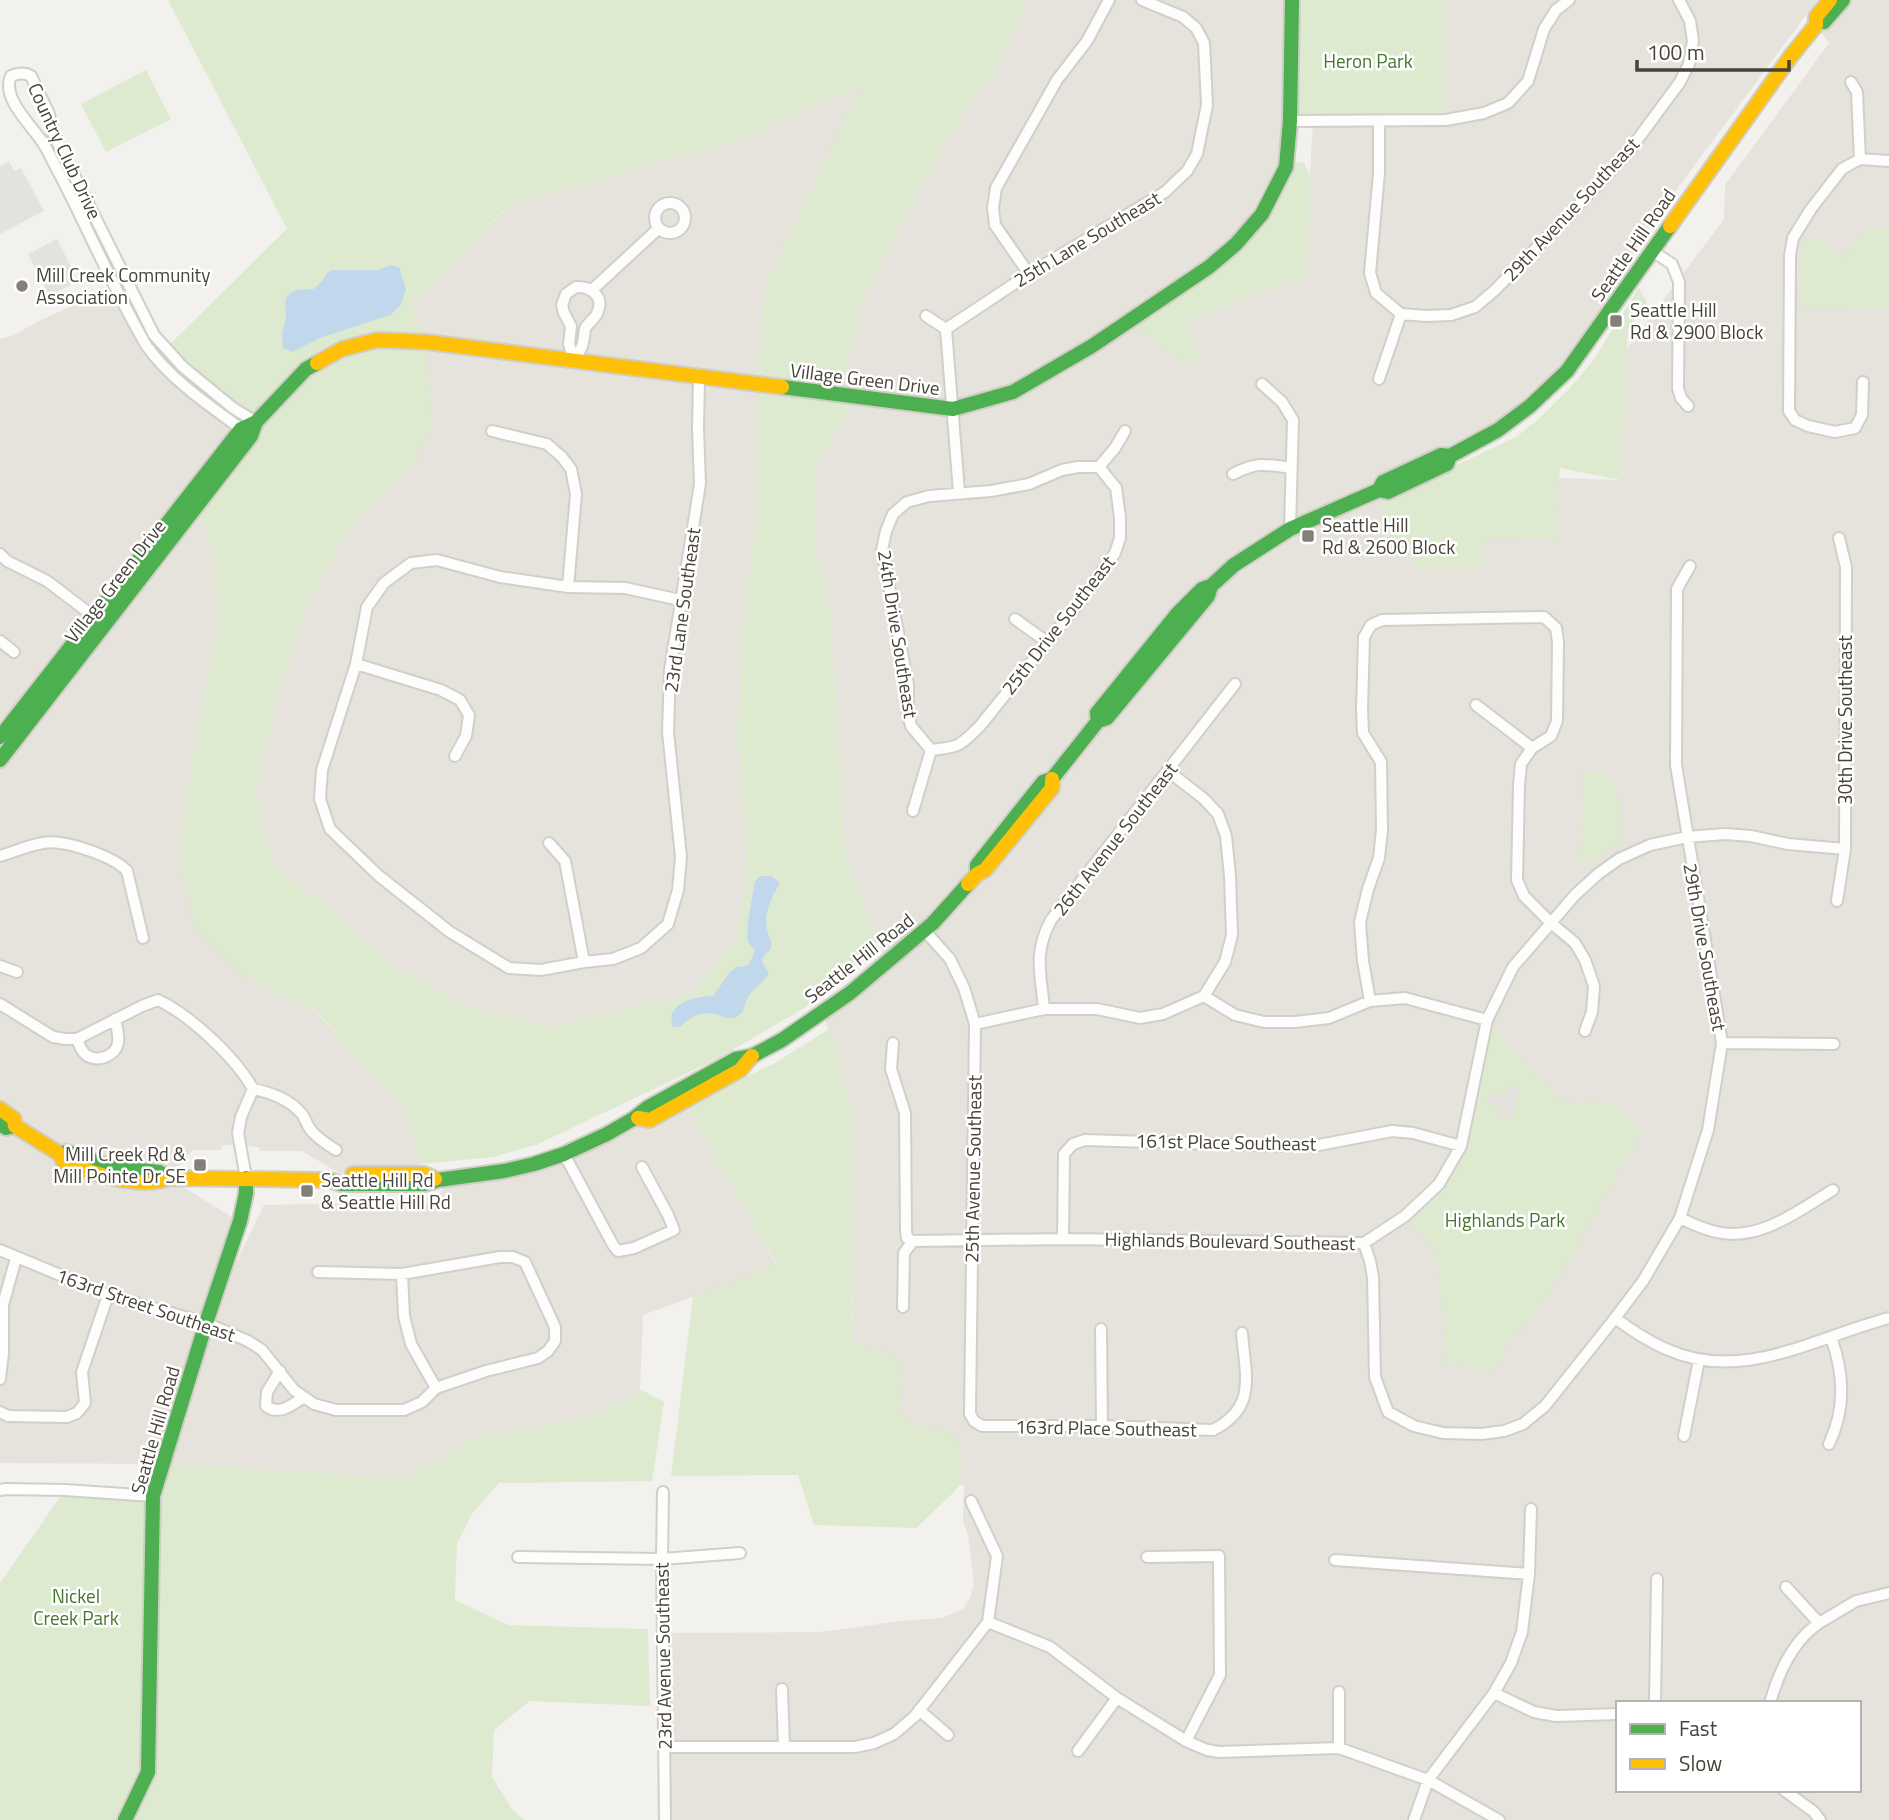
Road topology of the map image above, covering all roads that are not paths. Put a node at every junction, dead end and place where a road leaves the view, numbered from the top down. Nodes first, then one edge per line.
1 (1110, 0) edge
2 (1142, 0) edge
3 (1292, 0) edge
4 (1569, 0) edge
5 (1679, 0) edge
6 (1830, 0) edge
7 (1843, 0) edge
8 (1816, 25) junction
9 (1851, 82) dead end
10 (1290, 121) junction
11 (1379, 121) junction
12 (1860, 159) junction
13 (1889, 161) edge
14 (658, 229) dead end
15 (1653, 251) junction
16 (1029, 274) junction
17 (592, 290) junction
18 (1401, 314) junction
19 (926, 316) dead end
20 (946, 329) junction
21 (574, 361) junction
22 (699, 377) junction
23 (1379, 379) dead end
24 (1863, 382) dead end
25 (1262, 384) dead end
26 (1688, 406) dead end
27 (953, 409) junction
28 (249, 429) junction
29 (492, 431) dead end
30 (1125, 431) dead end
31 (1099, 467) junction
32 (1292, 468) junction
33 (1233, 474) dead end
34 (959, 492) junction
35 (1290, 529) junction
36 (1839, 538) dead end
37 (2, 561) edge
38 (1690, 566) dead end
39 (568, 587) junction
40 (680, 600) junction
41 (93, 616) junction
42 (1015, 619) dead end
43 (0, 641) edge
44 (1047, 642) junction
45 (14, 652) dead end
46 (356, 664) junction
47 (1235, 684) dead end
48 (1476, 705) dead end
49 (0, 737) edge
50 (1532, 748) junction
51 (931, 750) junction
52 (455, 756) dead end
53 (0, 760) edge
54 (1168, 771) junction
55 (913, 811) dead end
56 (1687, 837) junction
57 (549, 843) dead end
58 (1845, 849) junction
59 (0, 856) edge
60 (1837, 901) dead end
61 (1550, 923) junction
62 (925, 932) junction
63 (143, 938) dead end
64 (584, 962) junction
65 (0, 966) edge
66 (17, 972) dead end
67 (1204, 996) junction
68 (1370, 1001) junction
69 (0, 1004) edge
70 (1044, 1009) junction
71 (115, 1019) junction
72 (1487, 1020) junction
73 (975, 1024) junction
74 (1585, 1031) dead end
75 (77, 1039) junction
76 (893, 1043) dead end
77 (1722, 1043) junction
78 (1834, 1044) dead end
79 (253, 1089) junction
80 (0, 1109) edge
81 (0, 1124) edge
82 (15, 1126) junction
83 (1461, 1146) junction
84 (336, 1150) dead end
85 (564, 1154) junction
86 (642, 1167) dead end
87 (246, 1178) junction
88 (1833, 1190) dead end
89 (1680, 1218) junction
90 (1063, 1239) junction
91 (910, 1240) junction
92 (972, 1240) junction
93 (1364, 1243) junction
94 (0, 1250) edge
95 (16, 1258) junction
96 (318, 1272) dead end
97 (402, 1273) junction
98 (108, 1295) junction
99 (903, 1307) dead end
100 (1615, 1318) junction
101 (1889, 1318) edge
102 (206, 1323) junction
103 (1101, 1329) dead end
104 (1242, 1333) dead end
105 (1831, 1337) junction
106 (1699, 1360) junction
107 (280, 1371) junction
108 (0, 1379) edge
109 (436, 1388) junction
110 (304, 1397) junction
111 (0, 1412) edge
112 (974, 1421) joint
113 (1102, 1426) junction
114 (1685, 1436) dead end
115 (1829, 1444) dead end
116 (0, 1490) edge
117 (663, 1492) dead end
118 (153, 1496) junction
119 (971, 1501) dead end
120 (1531, 1508) dead end
121 (740, 1553) dead end
122 (518, 1557) dead end
123 (1147, 1557) dead end
124 (662, 1559) junction
125 (1335, 1560) dead end
126 (1529, 1574) junction
127 (1657, 1579) dead end
128 (1786, 1587) dead end
129 (1889, 1593) edge
130 (988, 1622) junction
131 (1819, 1623) junction
132 (782, 1689) dead end
133 (1339, 1692) dead end
134 (1493, 1693) junction
135 (1117, 1698) junction
136 (1655, 1701) edge
137 (1771, 1701) edge
138 (919, 1710) junction
139 (1616, 1714) edge
140 (948, 1735) dead end
141 (1186, 1741) junction
142 (664, 1747) junction
143 (784, 1747) junction
144 (1339, 1748) junction
145 (1078, 1751) dead end
146 (1428, 1780) junction
147 (1787, 1792) edge
148 (125, 1820) edge
149 (665, 1820) edge
150 (1414, 1820) edge
151 (1499, 1820) edge
152 (1820, 1820) edge

1 - 16 street
2 - 16 street, 25th Lane Southeast
3 - 10 street, Village Green Drive
4 - 11 street
5 - 18 street, 29th Avenue Southeast
6 - 8 street, Seattle Hill Road
7 - 8 street, Seattle Hill Road
8 - 15 street, Seattle Hill Road
9 - 12 street
10 - 11 street
10 - 27 street, Village Green Drive
11 - 18 street
12 - 13 street
12 - 24 street
14 - 17 street
15 - 26 street
15 - 35 street, Seattle Hill Road
16 - 20 street, 25th Lane Southeast
17 - 21 street
17 - 21 street
18 - 23 street
19 - 20 street
20 - 27 street
21 - 22 street, Village Green Drive
21 - 28 street, Village Green Drive
22 - 27 street, Village Green Drive
22 - 40 street, 23rd Lane Southeast
25 - 32 street
27 - 34 street
28 - 28 street, Country Club Drive
28 - 41 street, Village Green Drive
28 - 53 street, Village Green Drive
29 - 39 street
30 - 31 street
31 - 34 street
31 - 44 street, 25th Drive Southeast
32 - 33 street
32 - 35 street
34 - 51 street, 24th Drive Southeast
35 - 62 street, Seattle Hill Road
36 - 58 street, 30th Drive Southeast
37 - 41 street
38 - 56 street, 29th Drive Southeast
39 - 40 street
39 - 46 street
40 - 64 street, 23rd Lane Southeast
41 - 49 street, Village Green Drive
42 - 44 street
43 - 45 street
44 - 51 street, 25th Drive Southeast
46 - 52 street
46 - 64 street
47 - 54 street, 26th Avenue Southeast
48 - 50 street
50 - 61 street
50 - 68 street
51 - 55 street
54 - 67 street
54 - 70 street, 26th Avenue Southeast
56 - 58 street, Highlands Boulevard Southeast
56 - 61 street, Highlands Boulevard Southeast
56 - 77 street, 29th Drive Southeast
57 - 64 street
58 - 60 street, 30th Drive Southeast
59 - 63 street
61 - 72 street, Highlands Boulevard Southeast
61 - 74 street
62 - 73 street, 25th Avenue Southeast
62 - 85 street, Seattle Hill Road
65 - 66 street
67 - 68 street
67 - 70 street
68 - 72 street
69 - 75 street
70 - 73 street
71 - 75 street
71 - 75 street
71 - 79 street
72 - 83 street, Highlands Boulevard Southeast
73 - 92 street, 25th Avenue Southeast
76 - 91 street
77 - 78 street
77 - 89 street, 29th Drive Southeast
79 - 84 street
79 - 87 street
80 - 82 street
81 - 82 street
82 - 87 street
83 - 90 street, 161st Place Southeast
83 - 93 street, Highlands Boulevard Southeast
85 - 86 street
85 - 87 street, Seattle Hill Road
87 - 102 street, Seattle Hill Road
88 - 89 street
89 - 100 street, 29th Drive Southeast
90 - 92 street, Highlands Boulevard Southeast
90 - 93 street, Highlands Boulevard Southeast
91 - 92 street, Highlands Boulevard Southeast
91 - 99 street
92 - 112 street, 25th Avenue Southeast
93 - 100 street, 29th Drive Southeast
94 - 95 street, 163rd Street Southeast
95 - 98 street, 163rd Street Southeast
95 - 108 street
96 - 97 street
97 - 109 street
97 - 109 street, 163rd Street Southeast
98 - 102 street, 163rd Street Southeast
98 - 111 street
100 - 106 street
101 - 105 street
102 - 107 street, 163rd Street Southeast
102 - 118 street, Seattle Hill Road
103 - 113 street
104 - 113 street, 163rd Place Southeast
105 - 106 street
105 - 115 street
106 - 114 street
107 - 110 street, 163rd Street Southeast
107 - 110 street
109 - 110 street, 163rd Street Southeast
112 - 113 street, 163rd Place Southeast
116 - 118 street
117 - 124 street, 23rd Avenue Southeast
118 - 148 street, Seattle Hill Road
119 - 130 street
120 - 126 street
121 - 124 street
122 - 124 street
123 - 141 street
124 - 142 street, 23rd Avenue Southeast
125 - 126 street
126 - 134 street
127 - 136 street
128 - 131 street
129 - 131 street
130 - 135 street
130 - 138 street
131 - 137 street
132 - 143 street
133 - 144 street
134 - 139 street
134 - 146 street
135 - 141 street
135 - 145 street
138 - 140 street
138 - 143 street
141 - 144 street
142 - 143 street
142 - 149 street, 23rd Avenue Southeast
144 - 146 street
146 - 150 street
146 - 151 street
147 - 152 street

